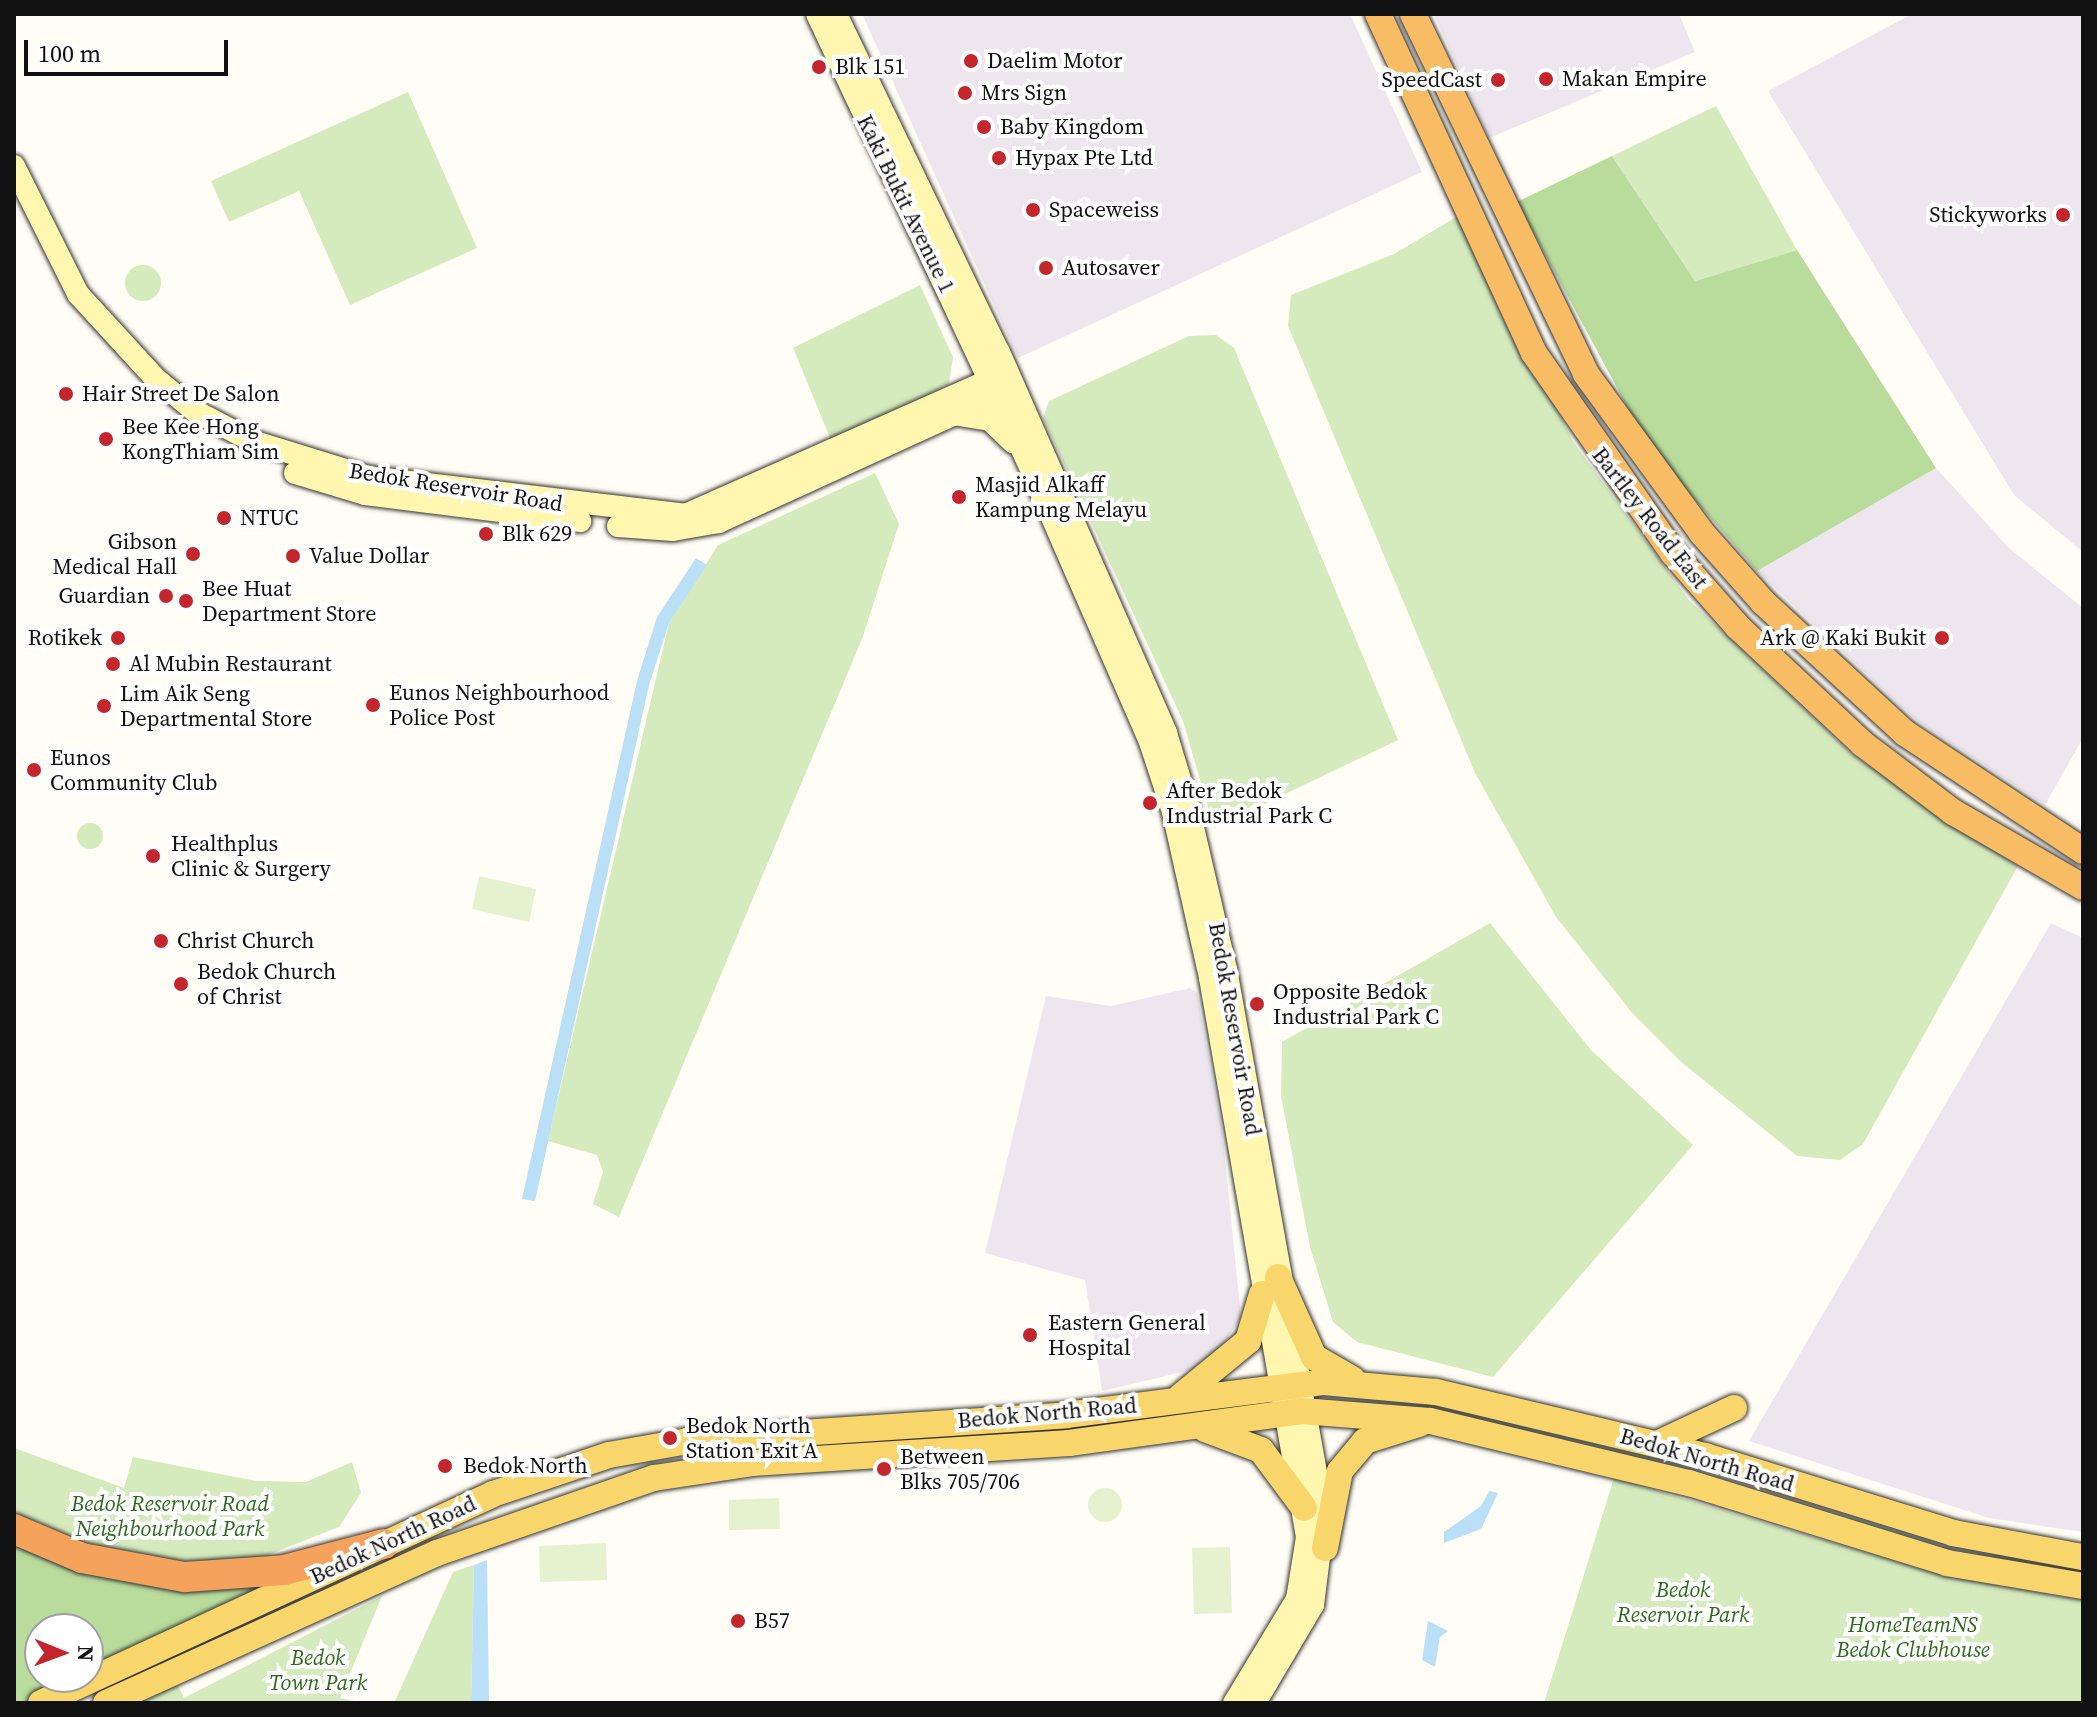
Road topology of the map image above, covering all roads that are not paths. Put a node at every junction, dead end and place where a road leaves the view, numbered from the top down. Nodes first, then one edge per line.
1 (817, 14) edge
2 (836, 14) edge
3 (1378, 14) edge
4 (1413, 14) edge
5 (14, 166) edge
6 (14, 200) edge
7 (1002, 383) junction
8 (950, 414) junction
9 (1026, 458) junction
10 (2083, 851) edge
11 (2083, 887) edge
12 (1270, 1286) junction
13 (1363, 1383) junction
14 (1287, 1385) junction
15 (1174, 1400) junction
16 (1734, 1408) dead end
17 (1293, 1412) junction
18 (1430, 1421) junction
19 (1190, 1426) junction
20 (1657, 1444) junction
21 (1304, 1508) junction
22 (14, 1529) edge
23 (384, 1544) junction
24 (1325, 1548) junction
25 (2083, 1557) edge
26 (2083, 1586) edge
27 (42, 1702) edge
28 (106, 1703) edge
29 (1234, 1703) edge
30 (1255, 1703) edge

1 - 7 main road, Kaki Bukit Avenue 1
2 - 7 main road, Kaki Bukit Avenue 1
3 - 11 highway, Bartley Road East
4 - 10 highway, Bartley Road East
5 - 7 main road, Bedok Reservoir Road
6 - 8 main road, Bedok Reservoir Road
7 - 8 main road, Bedok Reservoir Road
7 - 9 main road, Bedok Reservoir Road
7 - 12 main road, Bedok Reservoir Road
8 - 9 main road
9 - 12 main road, Bedok Reservoir Road
12 - 13 main road
12 - 14 main road, Bedok Reservoir Road
12 - 15 main road
13 - 14 main road, Bedok North Road
13 - 20 main road, Bedok North Road
14 - 15 main road, Bedok North Road
14 - 17 main road, Bedok Reservoir Road
15 - 23 main road, Bedok North Road
16 - 20 main road
17 - 18 main road, Bedok North Road
17 - 19 main road, Bedok North Road
17 - 21 main road, Bedok Reservoir Road
17 - 24 main road, Bedok Reservoir Road
18 - 24 main road
18 - 26 main road, Bedok North Road
19 - 21 main road
19 - 28 main road, Bedok North Road
20 - 25 main road, Bedok North Road
21 - 29 main road, Bedok Reservoir Road
22 - 23 highway
23 - 27 main road, Bedok North Road
24 - 30 main road, Bedok Reservoir Road

